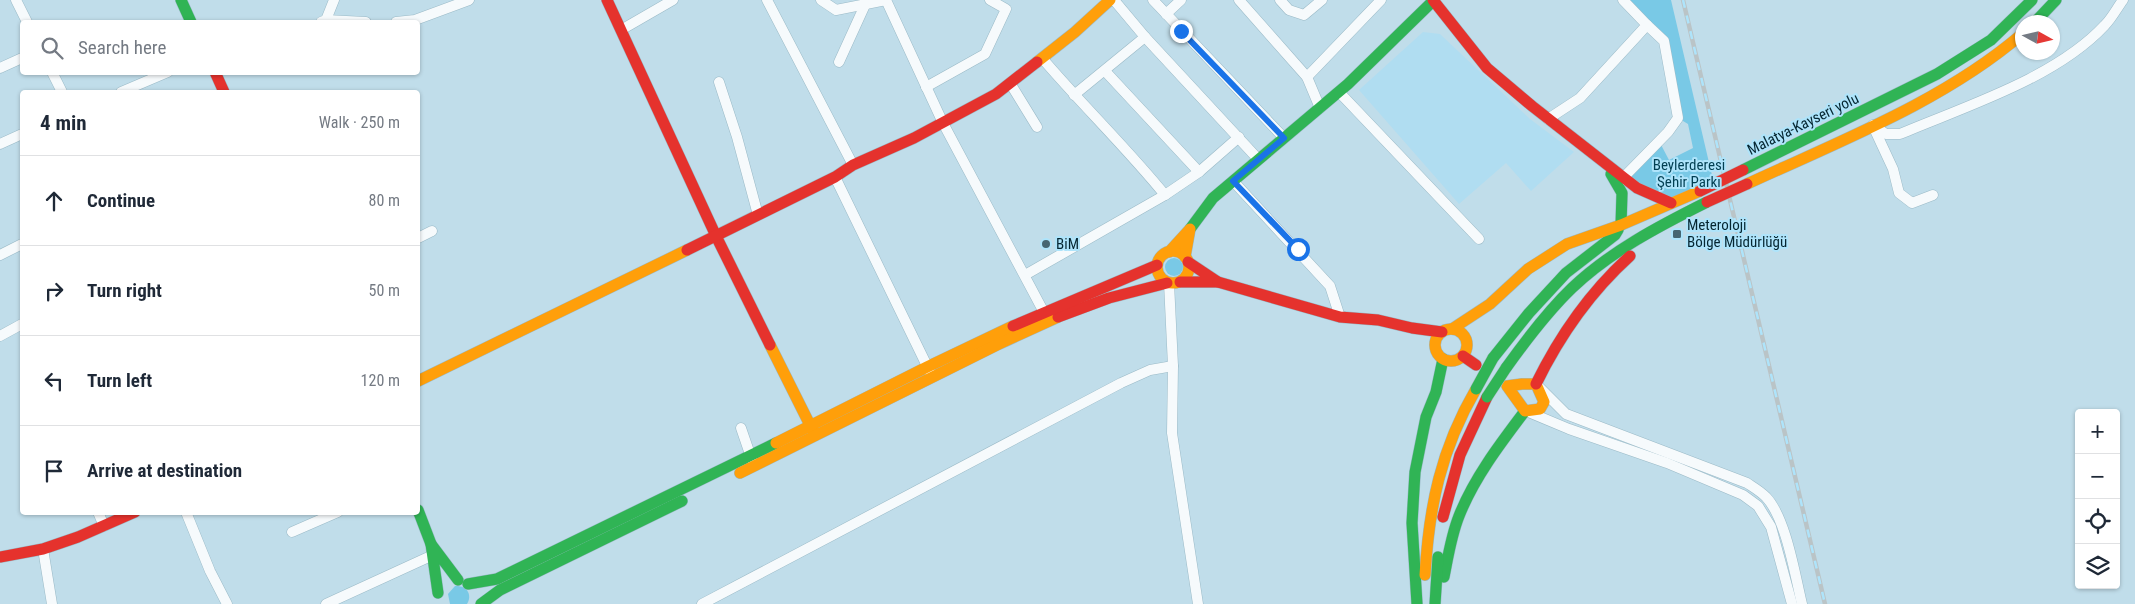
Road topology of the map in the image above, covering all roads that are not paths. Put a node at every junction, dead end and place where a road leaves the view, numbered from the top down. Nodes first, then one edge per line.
1 (16, 0) edge
2 (181, 0) edge
3 (334, 0) edge
4 (469, 0) edge
5 (607, 0) edge
6 (673, 0) edge
7 (767, 0) edge
8 (821, 0) edge
9 (886, 0) edge
10 (990, 0) edge
11 (1114, 0) edge
12 (1153, 0) edge
13 (1181, 0) edge
14 (1239, 0) edge
15 (1280, 0) edge
16 (1322, 0) edge
17 (1380, 0) edge
18 (1433, 0) edge
19 (1624, 0) edge
20 (2032, 0) edge
21 (2056, 0) edge
22 (2123, 0) edge
23 (1103, 2) edge
24 (864, 5) junction
25 (1166, 14) junction
26 (2042, 15) edge
27 (26, 20) edge
28 (190, 20) edge
29 (324, 20) edge
30 (415, 20) edge
31 (1647, 25) junction
32 (620, 30) junction
33 (1145, 37) junction
34 (2015, 40) edge
35 (1042, 58) junction
36 (20, 59) edge
37 (839, 62) dead end
38 (0, 68) edge
39 (1105, 71) junction
40 (54, 75) edge
41 (161, 75) edge
42 (217, 75) edge
43 (1307, 76) junction
44 (719, 82) dead end
45 (1010, 83) junction
46 (926, 87) junction
47 (61, 90) edge
48 (126, 90) edge
49 (223, 90) edge
50 (1338, 92) junction
51 (1074, 95) junction
52 (1320, 108) junction
53 (1548, 119) junction
54 (943, 123) junction
55 (1873, 125) junction
56 (1037, 127) dead end
57 (20, 135) edge
58 (1239, 137) junction
59 (1284, 138) junction
60 (0, 144) edge
61 (1258, 159) junction
62 (853, 165) junction
63 (1199, 172) junction
64 (835, 178) junction
65 (1621, 180) junction
66 (1233, 181) junction
67 (1165, 195) junction
68 (1933, 195) dead end
69 (1671, 203) junction
70 (758, 215) junction
71 (1671, 220) junction
72 (1621, 226) junction
73 (1190, 229) junction
74 (432, 231) dead end
75 (716, 236) junction
76 (420, 237) edge
77 (1478, 239) dead end
78 (20, 245) edge
79 (1169, 252) junction
80 (0, 255) edge
81 (1187, 259) junction
82 (1157, 266) junction
83 (1025, 275) junction
84 (1218, 282) junction
85 (1172, 283) junction
86 (1047, 316) junction
87 (1340, 317) junction
88 (20, 325) edge
89 (1412, 328) junction
90 (1447, 331) junction
91 (0, 336) edge
92 (1435, 346) junction
93 (1463, 356) junction
94 (1443, 359) junction
95 (1476, 365) dead end
96 (1173, 366) junction
97 (930, 372) junction
98 (420, 380) edge
99 (1536, 384) junction
100 (1525, 411) junction
101 (741, 428) dead end
102 (813, 430) junction
103 (752, 461) junction
104 (99, 515) edge
105 (128, 515) edge
106 (187, 515) edge
107 (331, 515) edge
108 (420, 515) edge
109 (104, 526) junction
110 (292, 532) dead end
111 (43, 549) junction
112 (432, 549) junction
113 (0, 557) edge
114 (463, 582) junction
115 (438, 598) edge
116 (52, 604) edge
117 (227, 604) edge
118 (326, 604) edge
119 (475, 604) edge
120 (481, 604) edge
121 (702, 604) edge
122 (1198, 604) edge
123 (1418, 604) edge
124 (1425, 604) edge
125 (1436, 604) edge
126 (1792, 604) edge
127 (1802, 604) edge

1 - 27 street
2 - 28 main road
3 - 29 street
4 - 30 street
5 - 32 main road
6 - 32 street
7 - 62 street
8 - 24 street
9 - 24 street
9 - 46 street
10 - 46 street
11 - 33 street
12 - 25 street
13 - 25 street
14 - 43 street
15 - 16 street
17 - 43 street
18 - 50 main road
18 - 53 main road
19 - 31 street
20 - 69 main road, Malatya-Kayseri yolu, bridge
21 - 26 main road
22 - 55 street
23 - 35 main road
24 - 37 street
25 - 59 street
31 - 53 street
31 - 65 street
32 - 75 main road
33 - 39 street
33 - 58 street
34 - 55 main road
35 - 45 main road
35 - 51 street
36 - 38 street
39 - 51 street
39 - 63 street
40 - 47 street
41 - 48 street
42 - 49 main road
43 - 52 street
44 - 70 street
45 - 54 main road
45 - 56 street
46 - 54 street
50 - 52 main road
50 - 77 street
51 - 67 street
52 - 59 main road
53 - 65 main road
54 - 62 main road
54 - 83 street
55 - 68 street
55 - 71 main road, bridge
57 - 60 street
58 - 61 street
58 - 63 street
59 - 61 main road
61 - 66 main road
62 - 64 main road
63 - 67 street
64 - 70 main road
64 - 97 street
65 - 69 main road
65 - 72 main road
66 - 73 main road
66 - 87 street
67 - 83 street
69 - 72 main road, Malatya-Kayseri yolu
70 - 75 main road
71 - 99 main road
71 - 125 main road, bridge
72 - 90 main road
72 - 124 main road, Malatya-Kayseri yolu, bridge
73 - 79 main road
73 - 81 main road
74 - 76 street
75 - 98 main road
75 - 102 main road
78 - 80 street
79 - 81 main road
79 - 82 main road
81 - 84 main road
81 - 85 main road
82 - 85 main road
82 - 86 main road
83 - 86 street
84 - 85 main road
84 - 87 main road
85 - 86 main road
85 - 96 street
86 - 97 main road
87 - 89 main road
88 - 91 street
89 - 90 main road
89 - 92 main road
90 - 92 main road
90 - 93 main road
92 - 94 main road
93 - 94 main road
93 - 95 main road
94 - 123 main road
96 - 121 street
96 - 122 street
97 - 102 main road
99 - 100 main road
99 - 100 main road
99 - 127 street
100 - 125 main road
100 - 126 street
101 - 103 street
102 - 103 main road
103 - 114 main road
103 - 120 main road
104 - 109 street
105 - 109 main road
106 - 117 street
107 - 110 street
108 - 112 main road
109 - 111 main road
111 - 113 main road
111 - 116 street
112 - 114 main road
112 - 115 main road
112 - 118 street
114 - 115 main road
114 - 119 main road

